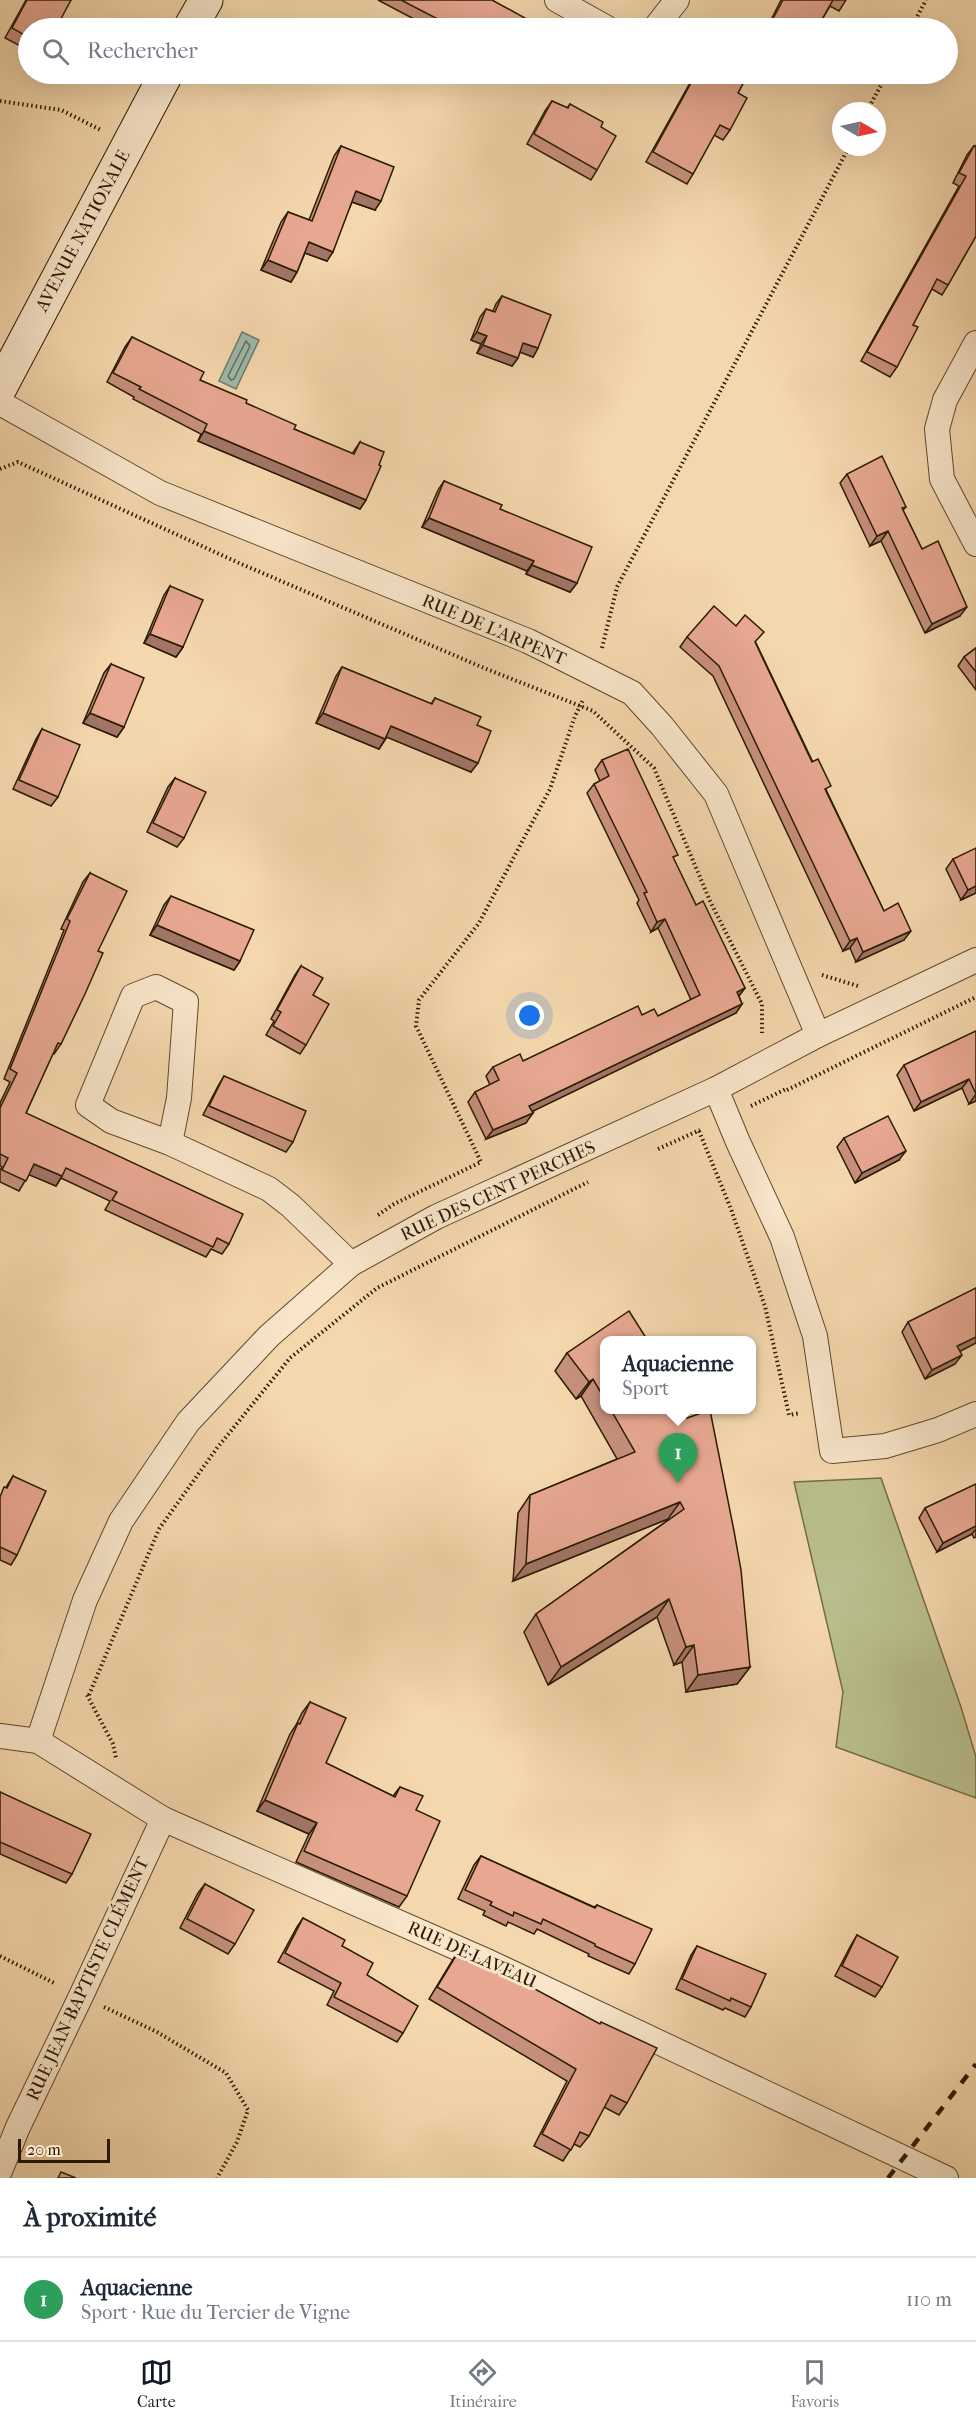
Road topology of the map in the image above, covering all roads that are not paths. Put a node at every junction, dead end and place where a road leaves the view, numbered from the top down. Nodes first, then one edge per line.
1 (206, 0) edge
2 (556, 0) edge
3 (677, 0) edge
4 (196, 18) edge
5 (589, 18) edge
6 (663, 18) edge
7 (161, 84) edge
8 (976, 343) edge
9 (0, 388) edge
10 (0, 403) edge
11 (976, 544) edge
12 (976, 960) edge
13 (818, 1035) junction
14 (716, 1089) junction
15 (170, 1143) junction
16 (351, 1264) junction
17 (976, 1414) edge
18 (0, 1736) edge
19 (38, 1741) junction
20 (163, 1819) junction
21 (0, 2172) edge
22 (946, 2178) edge

1 - 4 main road
2 - 5 street
3 - 6 street
7 - 9 main road, AVENUE NATIONALE
8 - 11 street
10 - 13 street, RUE DE L'ARPENT
12 - 13 street, RUE DES CENT PERCHES
13 - 14 street, RUE DES CENT PERCHES
14 - 16 street, RUE DES CENT PERCHES
14 - 17 street
15 - 15 street
15 - 16 street
16 - 19 street, RUE DES CENT PERCHES
18 - 19 street, RUE DE LAVEAU
19 - 20 street, RUE DE LAVEAU
20 - 21 street, RUE JEAN-BAPTISTE CLÉMENT
20 - 22 street, RUE DE LAVEAU

